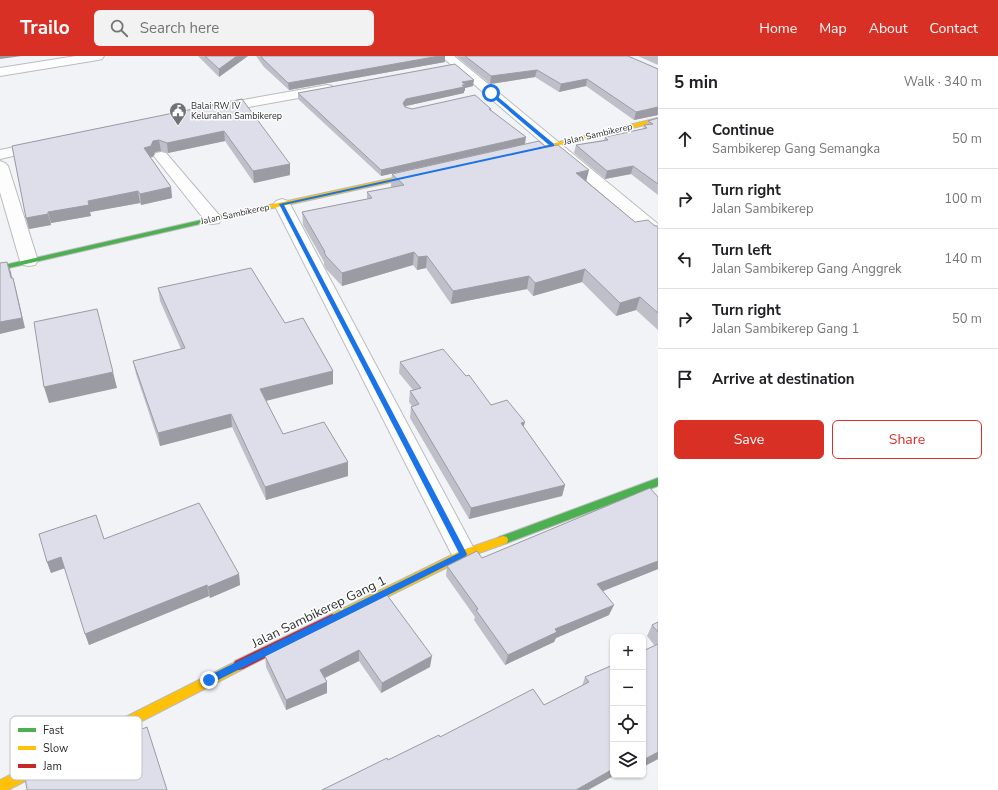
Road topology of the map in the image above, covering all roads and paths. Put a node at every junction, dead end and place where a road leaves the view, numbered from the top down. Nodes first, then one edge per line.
1 (98, 56) edge
2 (453, 61) edge
3 (0, 72) edge
4 (342, 86) edge
5 (491, 93) junction
6 (476, 96) edge
7 (203, 112) edge
8 (658, 120) edge
9 (54, 142) edge
10 (552, 145) junction
11 (0, 155) edge
12 (506, 155) edge
13 (161, 156) edge
14 (0, 166) edge
15 (428, 172) edge
16 (282, 204) junction
17 (213, 219) junction
18 (658, 233) edge
19 (29, 261) junction
20 (0, 268) edge
21 (658, 482) edge
22 (464, 554) junction
23 (139, 716) edge
24 (14, 780) edge
25 (0, 787) edge

1 - 3 street
2 - 5 street
4 - 7 street
5 - 6 street
5 - 10 street
8 - 10 street, Jalan Sambikerep
9 - 11 street
10 - 12 street, Jalan Sambikerep
10 - 18 street
13 - 17 street
14 - 19 street
15 - 16 street, Jalan Sambikerep
16 - 17 street, Jalan Sambikerep
16 - 22 street
17 - 19 street, Jalan Sambikerep
19 - 20 street, Jalan Sambikerep
21 - 22 street, Jalan Sambikerep Gang 1
22 - 23 street, Jalan Sambikerep Gang 1
24 - 25 street, Jalan Sambikerep Gang 1

